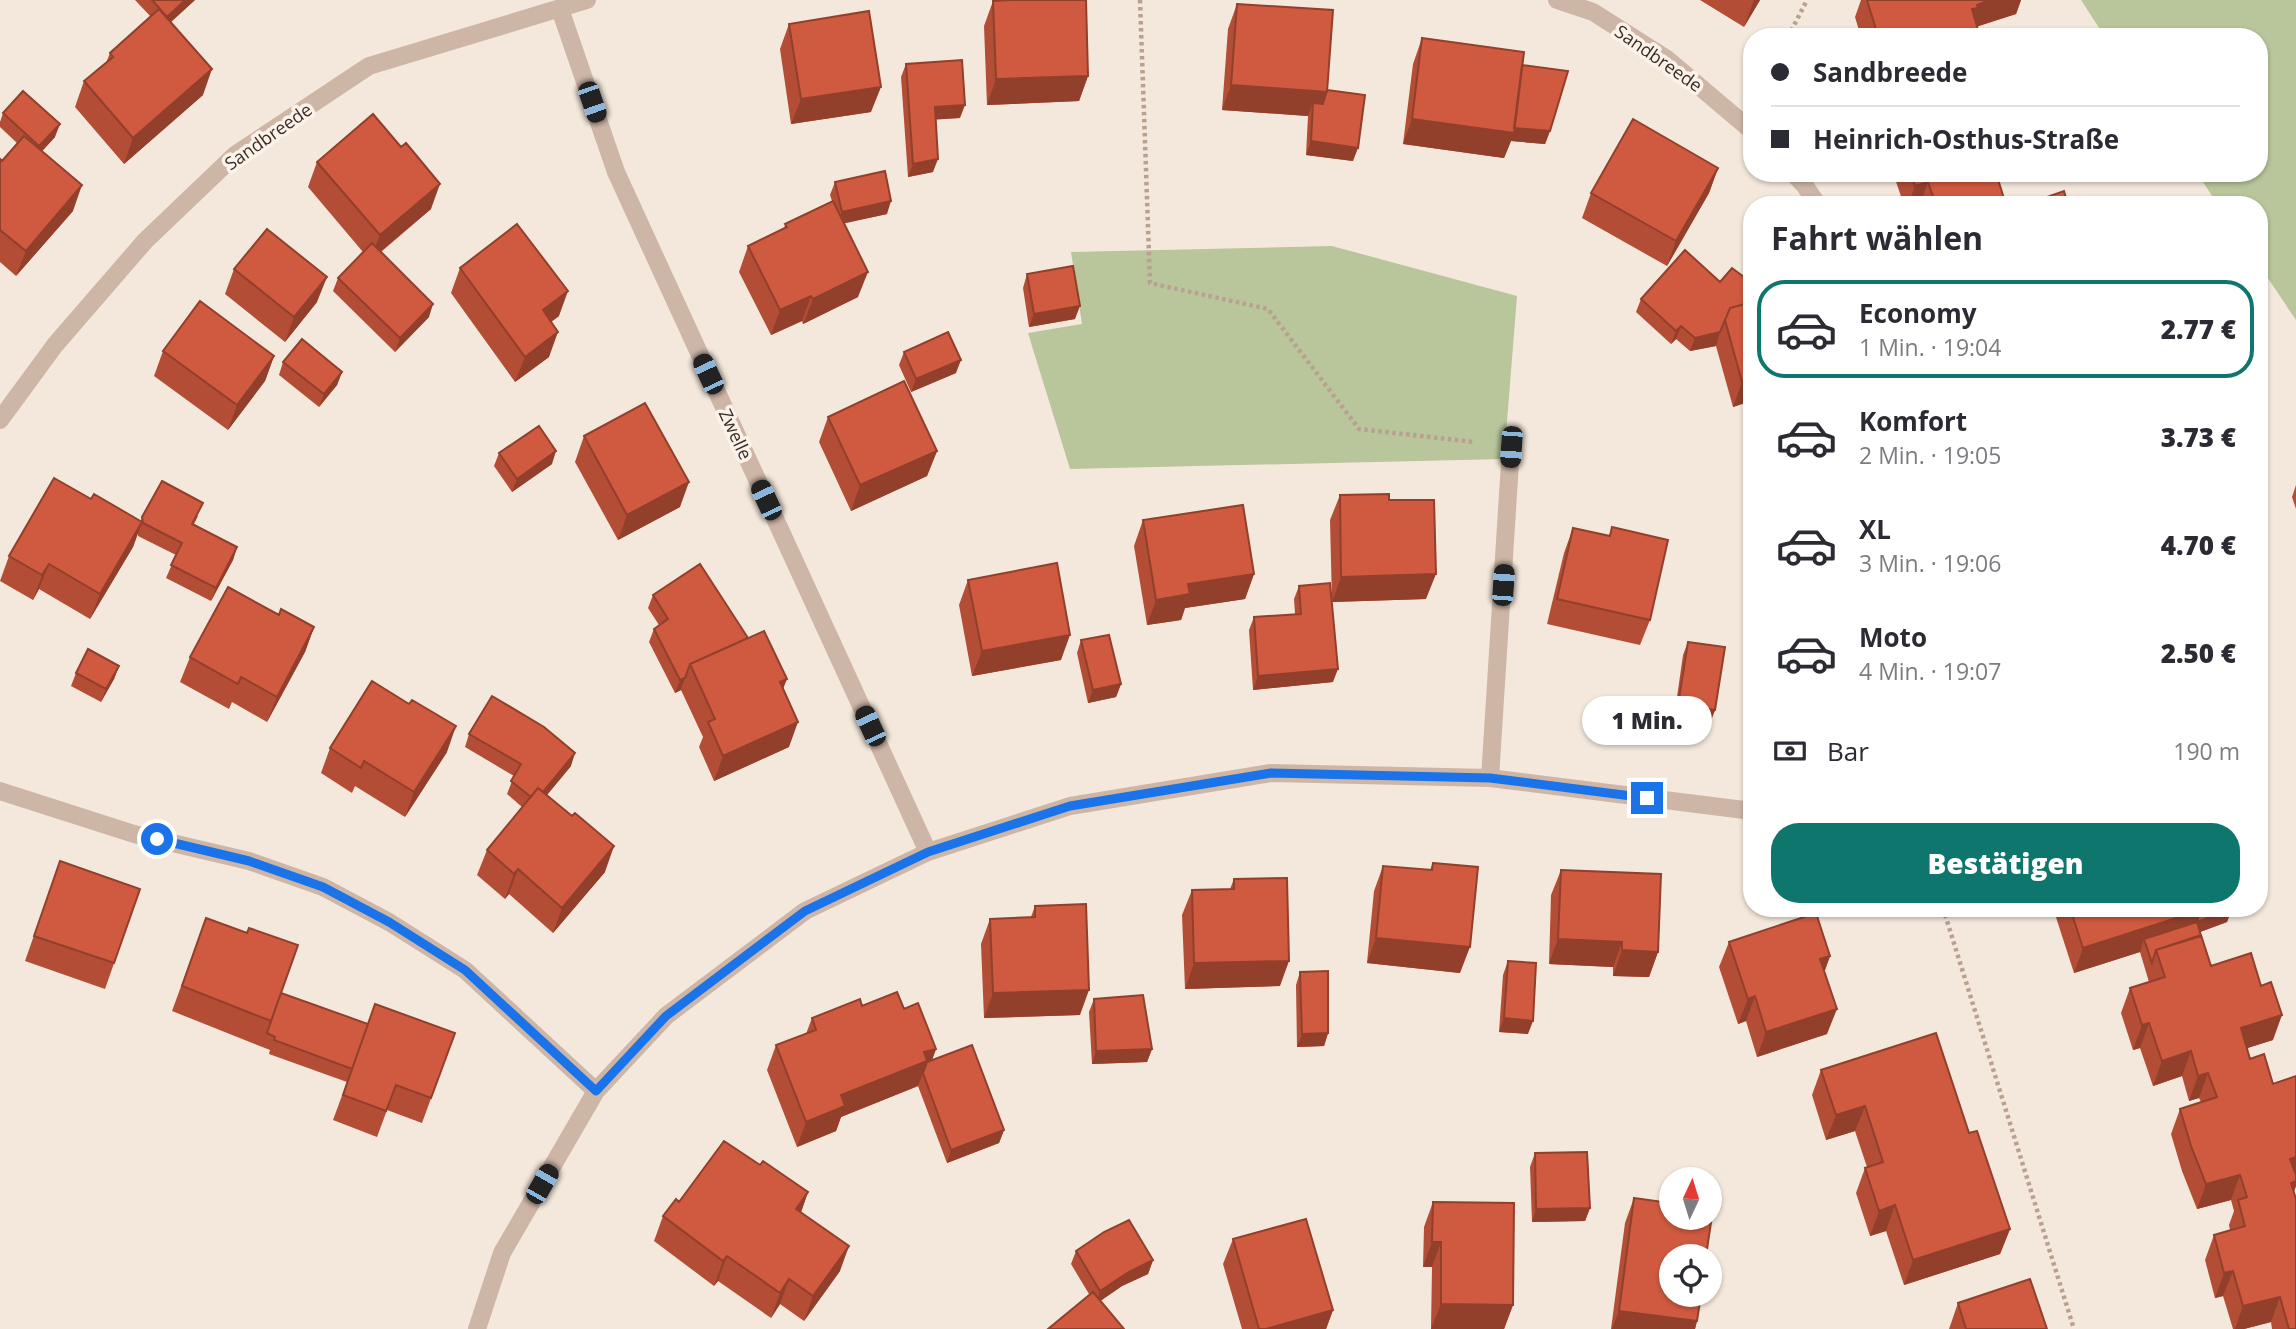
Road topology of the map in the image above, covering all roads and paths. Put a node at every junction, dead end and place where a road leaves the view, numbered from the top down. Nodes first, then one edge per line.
1 (587, 0) edge
2 (1140, 0) edge
3 (1557, 0) edge
4 (1808, 0) edge
5 (560, 9) junction
6 (1793, 28) edge
7 (1743, 123) edge
8 (1801, 182) edge
9 (1812, 196) edge
10 (0, 420) edge
11 (1511, 447) joint
12 (1490, 778) junction
13 (0, 791) edge
14 (1743, 810) edge
15 (928, 852) junction
16 (1946, 917) edge
17 (596, 1091) junction
18 (477, 1329) edge
19 (2074, 1329) edge

1 - 5 street, Sandbreede
2 - 11 path
3 - 7 street, Sandbreede
4 - 6 path
5 - 10 street, Sandbreede
5 - 15 street, Zwelle
8 - 9 street
11 - 12 street
12 - 14 street
12 - 15 street
13 - 17 street
15 - 17 street
16 - 19 path
17 - 18 street

